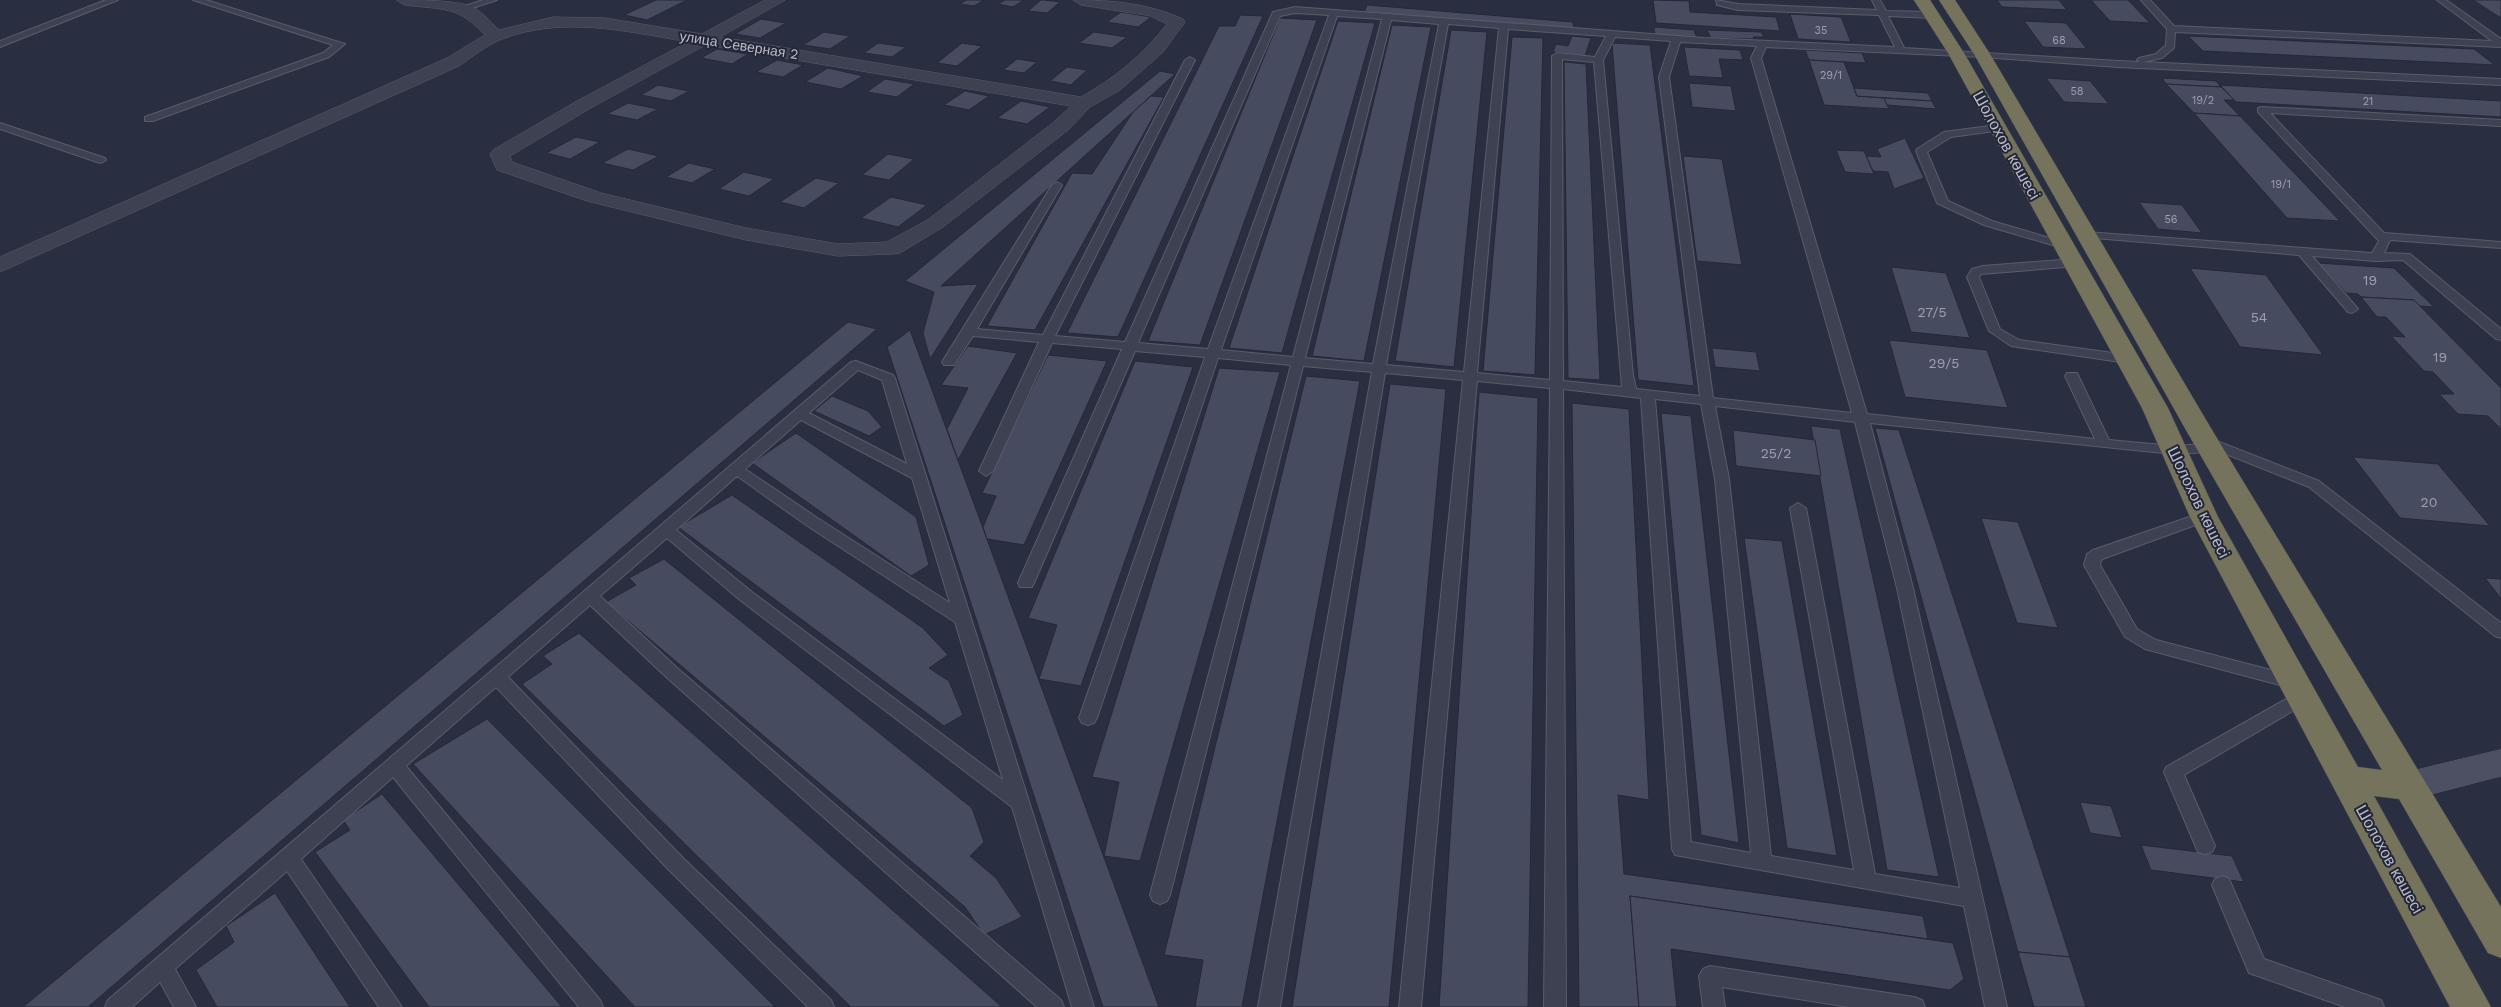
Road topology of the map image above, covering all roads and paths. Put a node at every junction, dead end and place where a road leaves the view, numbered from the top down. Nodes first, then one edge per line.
1 (114, 0) edge
2 (198, 0) edge
3 (405, 0) edge
4 (493, 0) edge
5 (778, 0) edge
6 (1081, 0) edge
7 (1720, 0) edge
8 (1849, 0) edge
9 (1876, 0) edge
10 (1922, 0) edge
11 (1947, 0) edge
12 (2146, 0) edge
13 (2441, 0) edge
14 (463, 8) junction
15 (1855, 12) junction
16 (1334, 13) junction
17 (1884, 13) junction
18 (1932, 15) junction
19 (1387, 17) junction
20 (1444, 21) junction
21 (1504, 26) junction
22 (2171, 29) junction
23 (1612, 34) junction
24 (495, 36) junction
25 (706, 39) junction
26 (1676, 39) junction
27 (0, 44) edge
28 (1762, 44) junction
29 (2501, 44) edge
30 (1901, 50) junction
31 (1956, 53) junction
32 (1982, 54) junction
33 (1190, 60) dead end
34 (1598, 60) junction
35 (2118, 64) junction
36 (2501, 82) edge
37 (1084, 103) junction
38 (149, 119) dead end
39 (2501, 123) edge
40 (0, 126) edge
41 (1998, 128) junction
42 (101, 160) dead end
43 (1057, 185) dead end
44 (2086, 236) junction
45 (2381, 236) junction
46 (2501, 245) edge
47 (2302, 252) junction
48 (2068, 254) junction
49 (2376, 257) junction
50 (0, 266) edge
51 (2352, 309) dead end
52 (969, 332) junction
53 (2501, 336) edge
54 (1047, 339) junction
55 (1129, 346) junction
56 (1213, 354) junction
57 (2127, 359) junction
58 (1298, 361) junction
59 (949, 362) dead end
60 (1379, 368) junction
61 (1469, 376) junction
62 (2072, 376) dead end
63 (1554, 384) junction
64 (1630, 392) junction
65 (1648, 394) junction
66 (1707, 400) junction
67 (800, 414) junction
68 (1862, 417) junction
69 (2104, 444) junction
70 (2207, 444) junction
71 (2173, 450) junction
72 (736, 469) junction
73 (986, 471) dead end
74 (919, 476) junction
75 (1798, 508) dead end
76 (2204, 517) junction
77 (667, 530) junction
78 (1026, 583) dead end
79 (590, 596) junction
80 (964, 620) junction
81 (2501, 632) edge
82 (497, 677) junction
83 (2298, 690) junction
84 (1088, 718) dead end
85 (2501, 763) edge
86 (394, 765) junction
87 (2348, 780) junction
88 (2408, 786) junction
89 (1021, 804) junction
90 (2205, 846) dead end
91 (289, 857) junction
92 (1762, 863) junction
93 (1866, 881) junction
94 (2222, 886) dead end
95 (1160, 896) dead end
96 (1972, 899) junction
97 (2501, 941) edge
98 (163, 967) junction
99 (1854, 1002) edge
100 (116, 1007) edge
101 (185, 1007) edge
102 (391, 1007) edge
103 (592, 1007) edge
104 (823, 1007) edge
105 (1053, 1007) edge
106 (1083, 1007) edge
107 (1269, 1007) edge
108 (1410, 1007) edge
109 (1555, 1007) edge
110 (1714, 1007) edge
111 (1914, 1007) edge
112 (1996, 1007) edge
113 (2372, 1007) edge
114 (2471, 1007) edge

1 - 27 lane
2 - 38 lane
3 - 14 street
4 - 14 lane
5 - 25 street
6 - 37 street
7 - 15 lane
8 - 15 lane
9 - 17 lane
10 - 18 highway, Шолохов көшесі
11 - 32 highway, Шолохов көшесі
12 - 22 lane
13 - 29 lane
14 - 24 street
15 - 17 lane
16 - 19 lane
16 - 55 lane
16 - 56 lane
17 - 18 lane
17 - 30 lane
18 - 31 highway, Шолохов көшесі
19 - 20 lane
19 - 58 lane
20 - 21 lane
20 - 60 lane
21 - 23 lane
21 - 61 lane
22 - 29 lane
22 - 35 lane
23 - 26 lane
23 - 34 lane
24 - 25 street, улица Северная 2
24 - 50 street, улица Северная 2
25 - 37 street, улица Северная 2
25 - 37 street
26 - 28 lane
26 - 66 lane
28 - 30 lane
28 - 68 lane
30 - 31 lane
31 - 32 lane
31 - 41 highway, Шолохов көшесі
32 - 35 lane
32 - 44 highway, Шолохов көшесі
33 - 54 lane
34 - 63 lane
34 - 64 lane
35 - 36 lane
39 - 45 lane
40 - 42 lane
41 - 48 highway, Шолохов көшесі
41 - 48 lane
43 - 52 lane
44 - 47 lane
44 - 70 highway, Шолохов көшесі
45 - 46 lane
45 - 49 lane
47 - 49 lane
47 - 51 lane
48 - 57 highway, Шолохов көшесі
48 - 57 lane
49 - 53 lane
52 - 54 lane
52 - 59 lane
54 - 55 lane
54 - 73 lane
55 - 56 lane
55 - 78 lane
56 - 58 lane
56 - 84 lane
57 - 71 highway, Шолохов көшесі
58 - 60 lane
58 - 95 lane
60 - 61 lane
60 - 107 lane
61 - 63 lane
61 - 108 lane
62 - 69 lane
63 - 64 lane
63 - 109 lane
64 - 65 lane
65 - 66 lane
65 - 92 lane
66 - 68 lane
66 - 92 lane
67 - 72 lane
67 - 74 lane
67 - 74 lane
68 - 69 lane
68 - 96 lane
69 - 71 lane
70 - 71 lane
70 - 81 lane
70 - 88 highway, Шолохов көшесі
71 - 76 highway, Шолохов көшесі
72 - 77 lane
72 - 80 lane
74 - 80 lane
75 - 93 lane
76 - 83 highway, Шолохов көшесі
76 - 83 lane
77 - 79 lane
77 - 89 lane
79 - 82 lane
79 - 105 lane
80 - 89 lane
82 - 86 lane
82 - 104 lane
83 - 87 highway, Шолохов көшесі
83 - 90 lane
85 - 88 street
86 - 91 lane
86 - 103 lane
87 - 88 highway
87 - 114 highway, Шолохов көшесі
88 - 97 highway, Шолохов көшесі
89 - 106 lane
91 - 98 lane
91 - 102 lane
92 - 93 lane
93 - 96 lane
94 - 113 lane
96 - 112 lane
98 - 100 lane
98 - 101 lane
99 - 110 lane
99 - 111 lane

